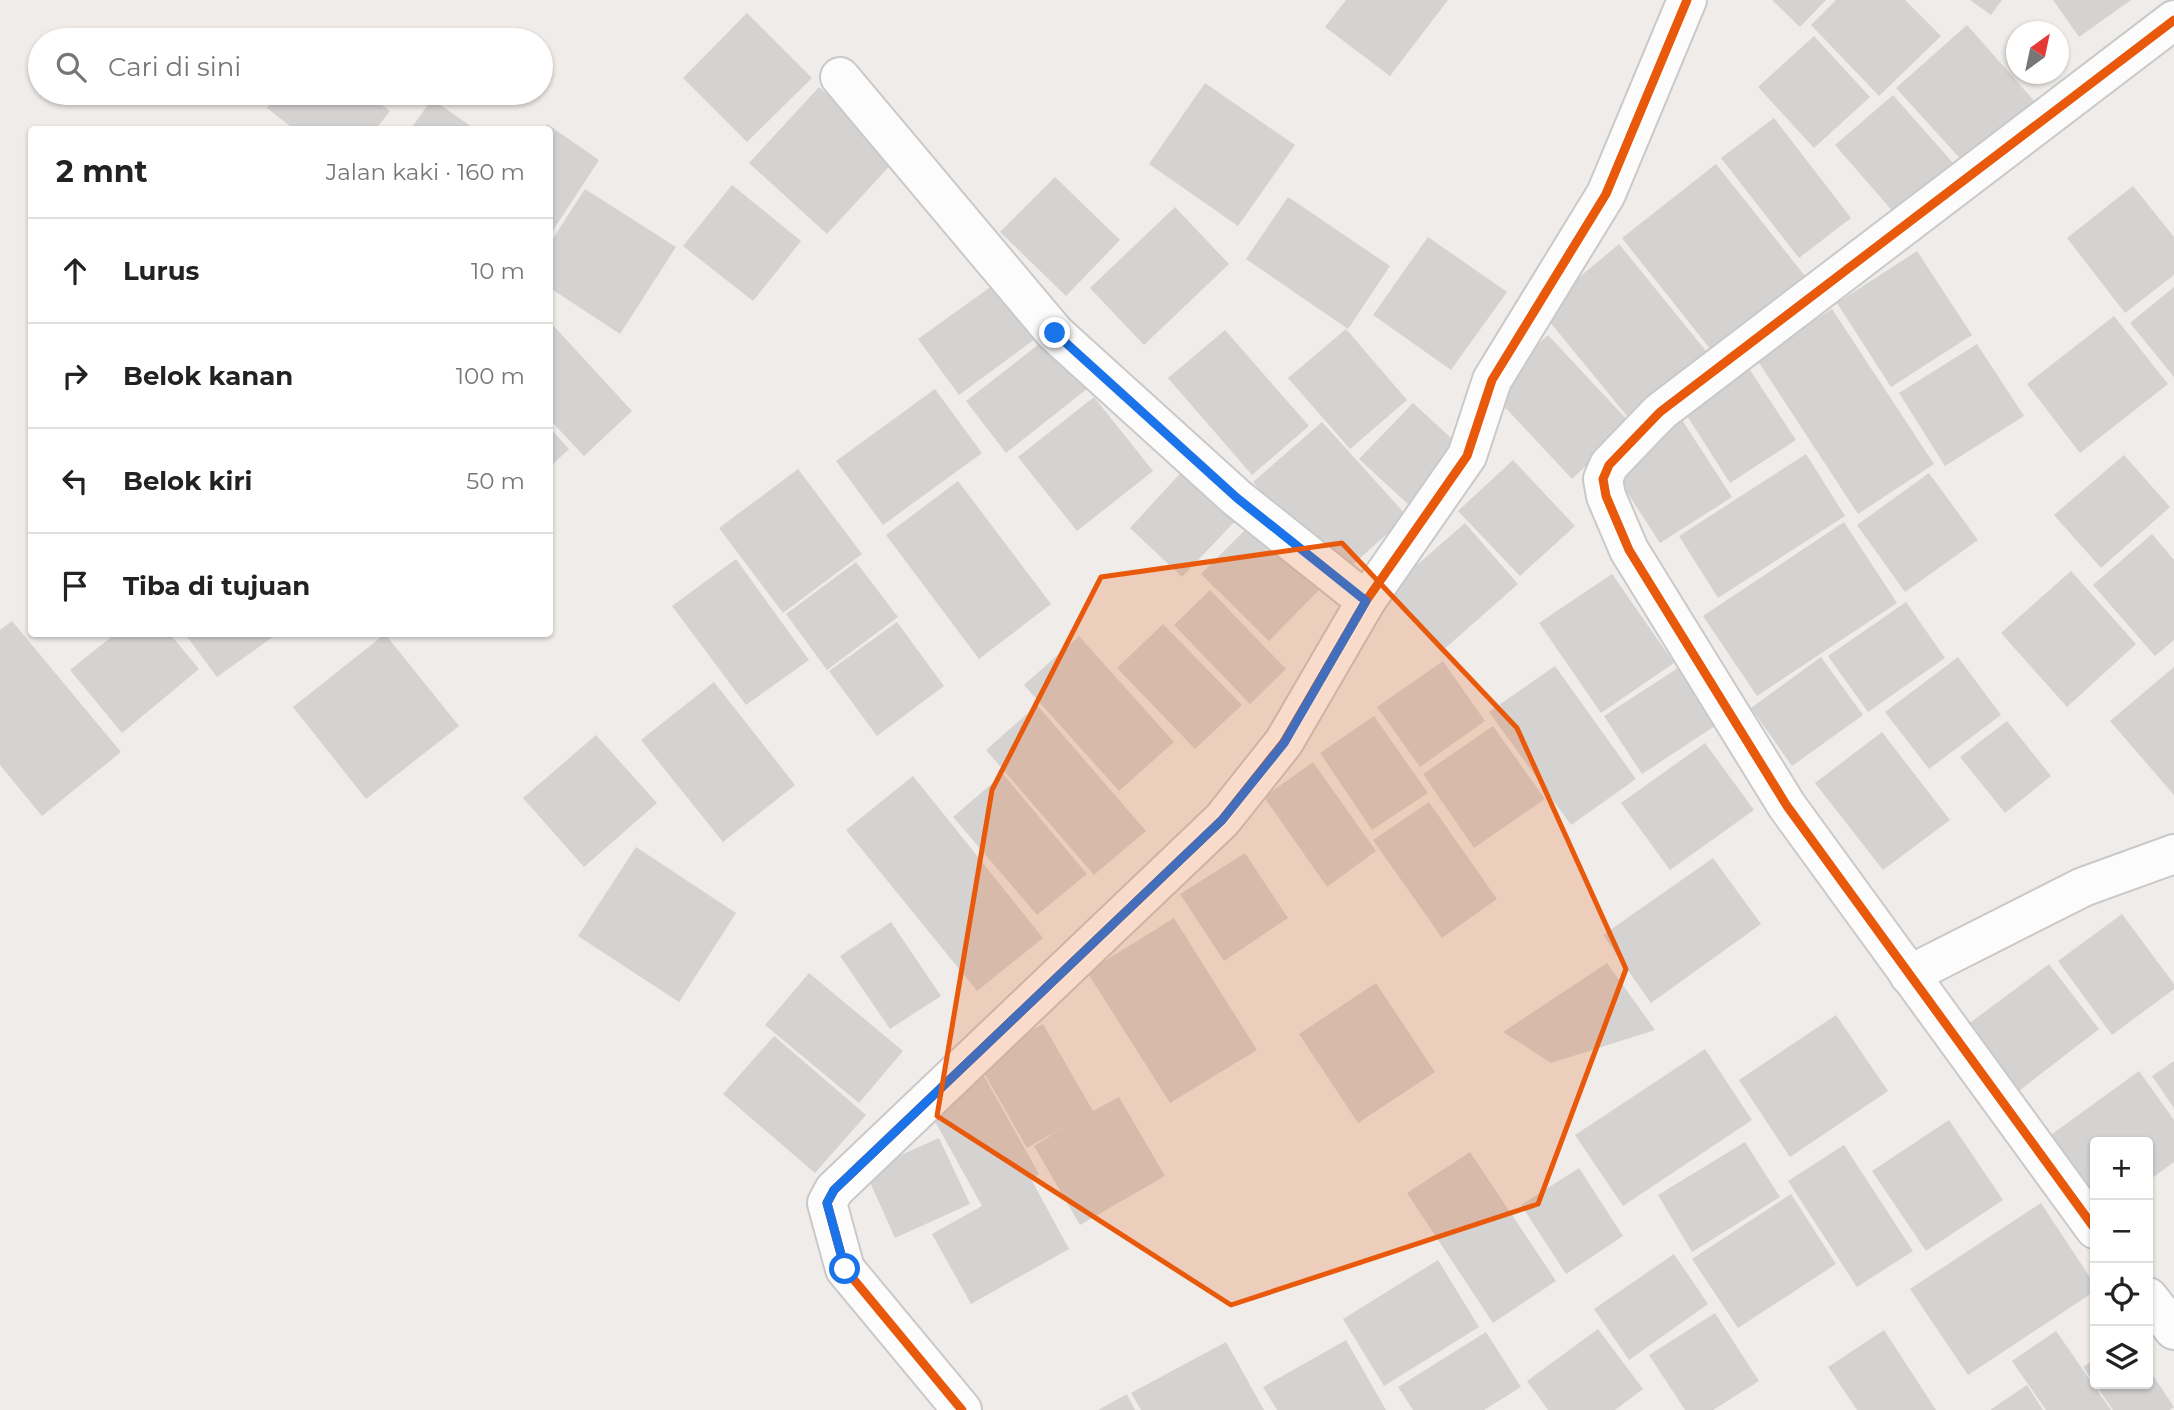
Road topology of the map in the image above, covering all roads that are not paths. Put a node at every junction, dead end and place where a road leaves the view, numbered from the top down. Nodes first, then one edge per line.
1 (1687, 0) edge
2 (2174, 20) edge
3 (840, 78) dead end
4 (1366, 601) junction
5 (2174, 854) edge
6 (1909, 975) junction
7 (2090, 1222) edge
8 (2153, 1303) edge
9 (2174, 1330) edge
10 (962, 1410) edge

1 - 4 street
2 - 6 street
3 - 4 street
4 - 10 street
5 - 6 street
6 - 7 street
8 - 9 street

